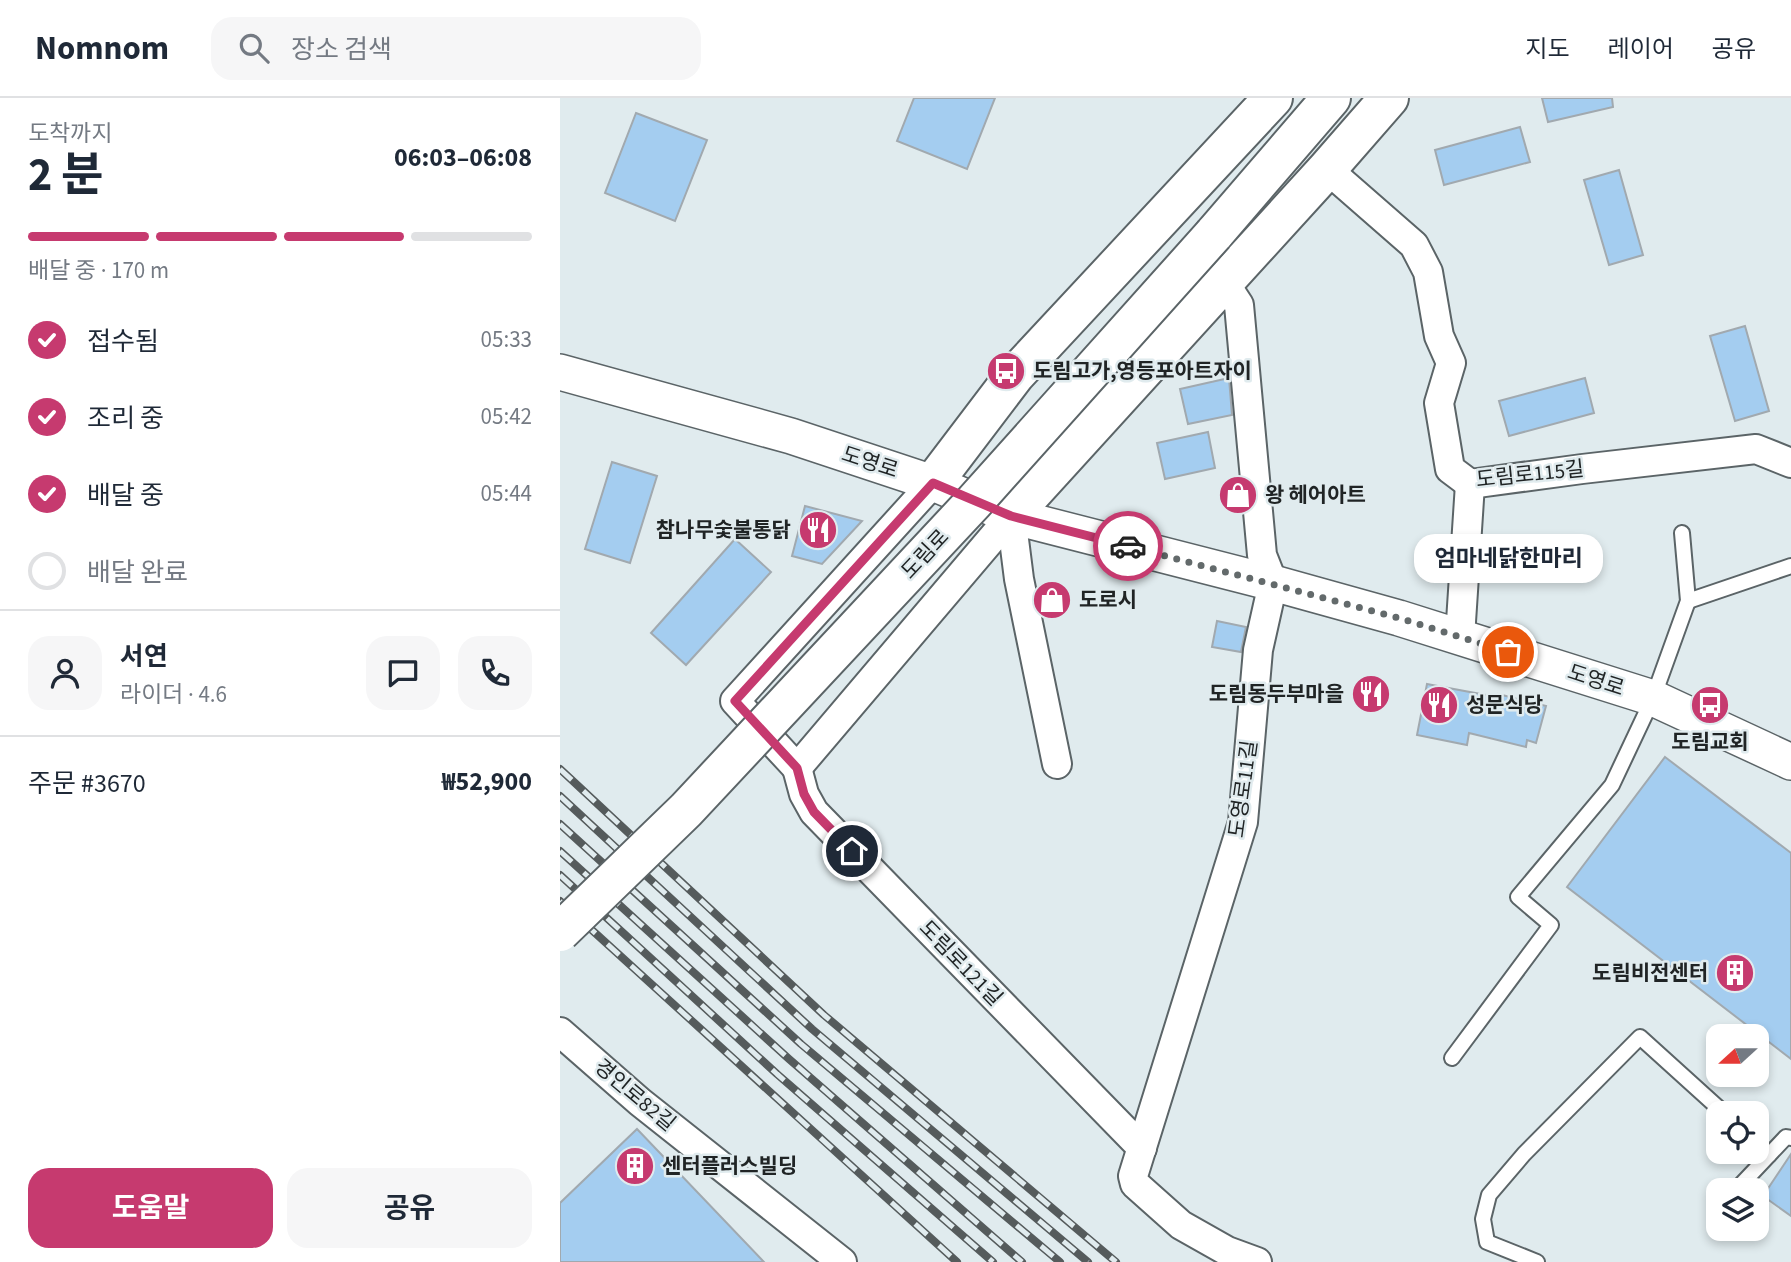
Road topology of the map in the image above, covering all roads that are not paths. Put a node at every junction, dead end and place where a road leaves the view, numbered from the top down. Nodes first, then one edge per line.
1 (1273, 98) edge
2 (1331, 98) edge
3 (1389, 98) edge
4 (1328, 169) junction
5 (1224, 282) junction
6 (560, 372) edge
7 (1016, 375) junction
8 (1080, 441) junction
9 (1791, 463) edge
10 (933, 483) junction
11 (1470, 484) junction
12 (1011, 516) junction
13 (1682, 533) dead end
14 (1791, 566) edge
15 (1273, 583) junction
16 (1688, 601) junction
17 (1460, 637) junction
18 (1653, 698) junction
19 (1791, 762) edge
20 (1056, 764) dead end
21 (797, 768) junction
22 (560, 932) edge
23 (560, 1032) edge
24 (1452, 1058) dead end
25 (1711, 1101) edge
26 (1791, 1138) edge
27 (1142, 1148) junction
28 (1769, 1155) edge
29 (1761, 1164) edge
30 (1747, 1178) edge
31 (842, 1262) edge
32 (1257, 1262) edge
33 (1537, 1262) edge

1 - 7 main road
2 - 22 main road, 도림로, bridge
3 - 4 main road
4 - 5 main road
4 - 11 street, 도림로115길
5 - 8 main road
5 - 15 street
6 - 10 street, 도영로
7 - 8 main road
7 - 10 main road
8 - 12 main road
9 - 11 street, 도림로115길
10 - 12 street, 도영로
10 - 21 street
11 - 17 street
12 - 15 street, 도영로
12 - 20 street
12 - 21 street
13 - 16 lane, 도영로
14 - 16 lane
15 - 17 street, 도영로
15 - 27 street, 도영로11길
16 - 18 lane, 도영로
17 - 18 street, 도영로
18 - 19 street, 도영로
18 - 24 lane
21 - 27 street, 도림로121길
23 - 31 street, 경인로82길
25 - 33 lane
26 - 28 lane
27 - 32 street, 도영로11길
29 - 30 lane

